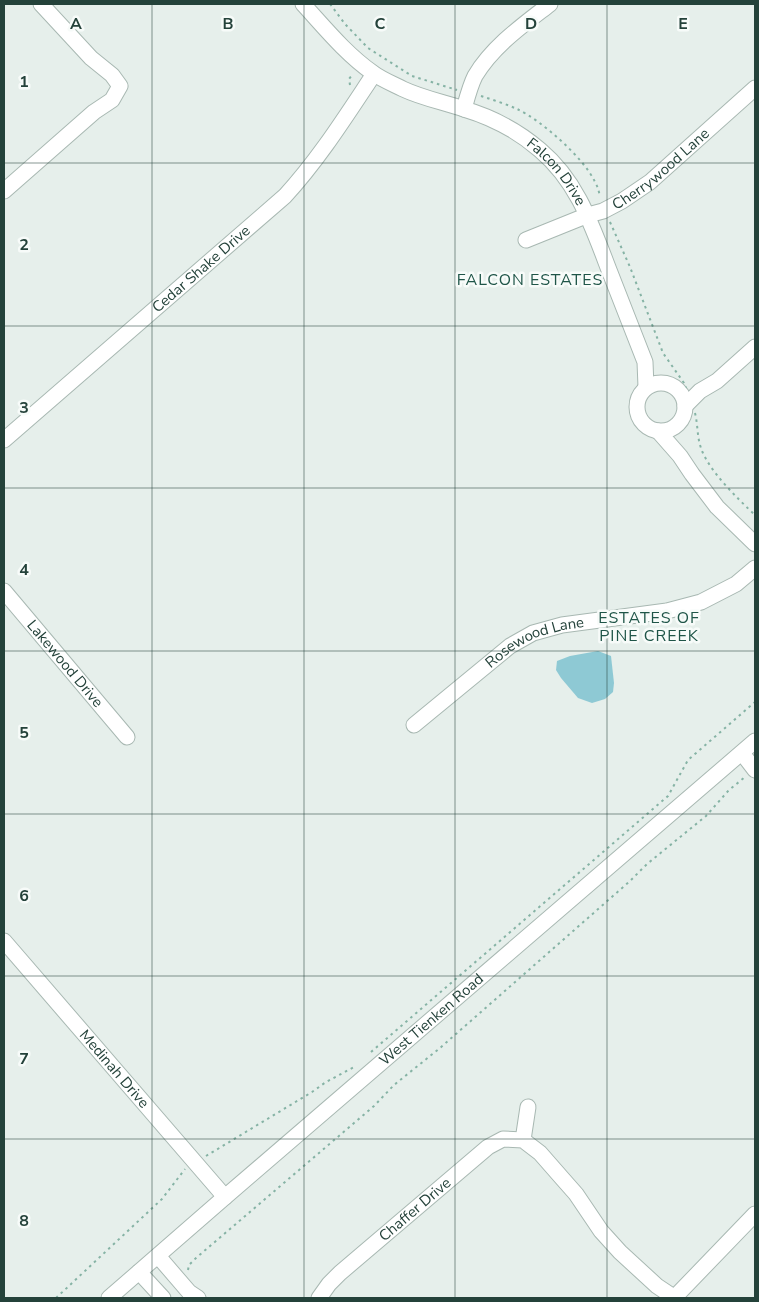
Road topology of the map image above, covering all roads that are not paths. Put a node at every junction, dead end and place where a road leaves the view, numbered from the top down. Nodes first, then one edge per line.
1 (41, 4) edge
2 (303, 4) edge
3 (550, 4) edge
4 (374, 74) junction
5 (755, 88) edge
6 (464, 109) junction
7 (4, 191) edge
8 (588, 215) junction
9 (526, 240) dead end
10 (755, 347) edge
11 (645, 362) junction
12 (662, 383) junction
13 (681, 387) junction
14 (646, 388) junction
15 (700, 391) junction
16 (690, 407) junction
17 (678, 424) junction
18 (658, 430) junction
19 (4, 440) edge
20 (680, 456) junction
21 (755, 544) edge
22 (755, 568) edge
23 (4, 591) edge
24 (414, 725) dead end
25 (127, 737) dead end
26 (755, 741) edge
27 (742, 753) junction
28 (755, 770) edge
29 (4, 941) edge
30 (528, 1107) dead end
31 (522, 1140) junction
32 (225, 1197) junction
33 (755, 1214) edge
34 (158, 1256) junction
35 (139, 1272) junction
36 (110, 1298) edge
37 (163, 1298) edge
38 (198, 1298) edge
39 (318, 1298) edge
40 (674, 1298) edge

1 - 7 street
2 - 4 street, Falcon Drive
3 - 6 street
4 - 6 street, Falcon Drive
4 - 19 street, Cedar Shake Drive
5 - 8 street, Cherrywood Lane
6 - 8 street, Falcon Drive
8 - 9 street, Cherrywood Lane
8 - 11 street, Falcon Drive
10 - 15 street
11 - 12 street, Falcon Drive
11 - 14 street, Falcon Drive
12 - 13 street
12 - 14 street
13 - 15 street
13 - 16 street
14 - 18 street
15 - 16 street
16 - 17 street
17 - 18 street
17 - 20 street
18 - 20 street
20 - 21 street
22 - 24 street, Rosewood Lane
23 - 25 street, Lakewood Drive
26 - 27 street, West Tienken Road
27 - 28 street
27 - 32 street, West Tienken Road
29 - 32 street, Medinah Drive
30 - 31 street
31 - 39 street, Chaffer Drive
31 - 40 street
32 - 34 street, West Tienken Road
33 - 40 street
34 - 35 street, West Tienken Road
34 - 38 street
35 - 36 street, West Tienken Road
35 - 37 street

